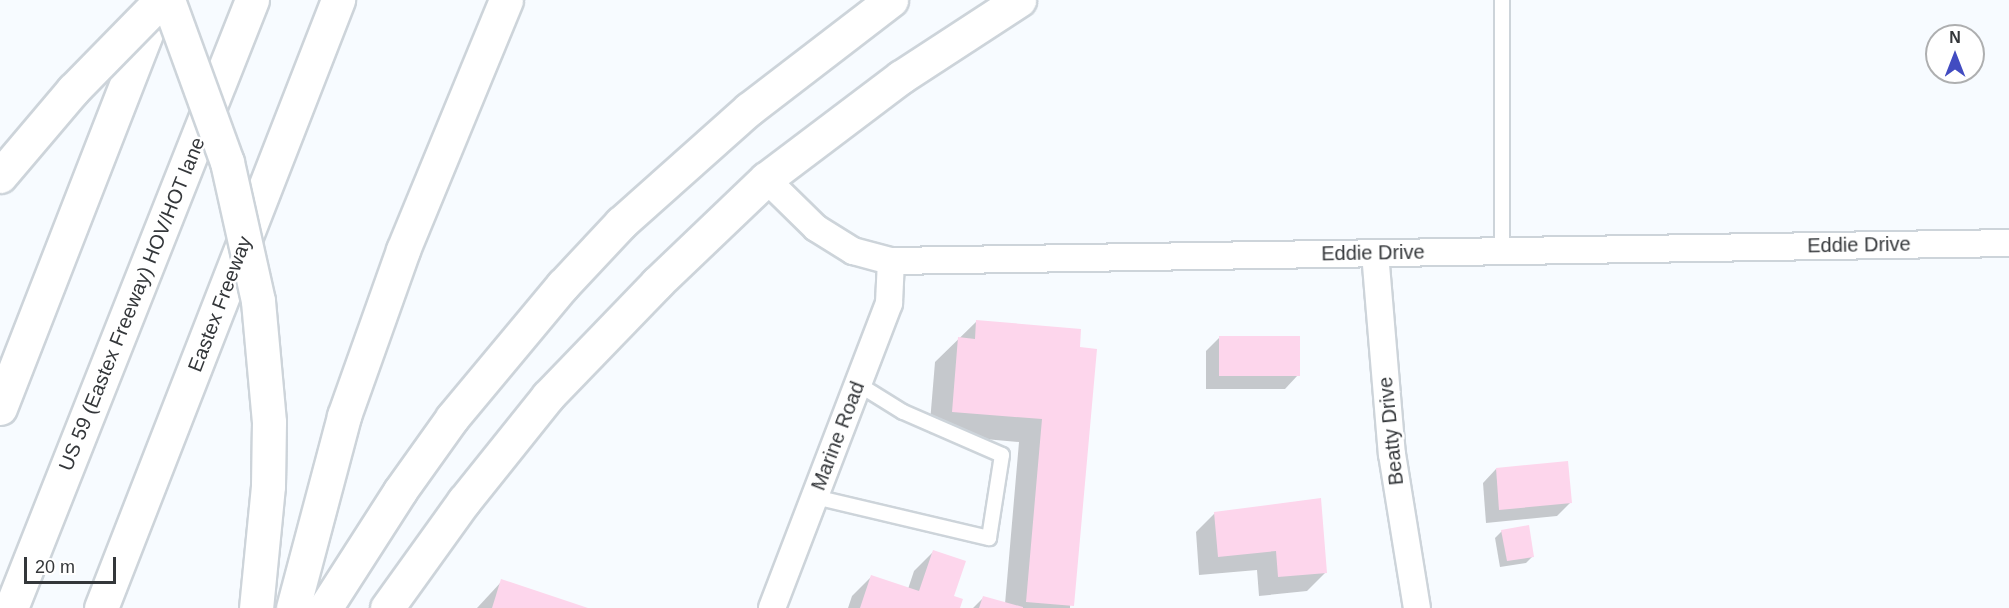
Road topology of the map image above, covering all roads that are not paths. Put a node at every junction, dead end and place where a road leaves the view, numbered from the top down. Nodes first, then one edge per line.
1 (160, 0) edge
2 (168, 0) edge
3 (252, 0) edge
4 (338, 0) edge
5 (506, 0) edge
6 (891, 0) edge
7 (1019, 0) edge
8 (1502, 0) edge
9 (0, 176) edge
10 (766, 179) junction
11 (2009, 243) edge
12 (1502, 251) junction
13 (1375, 253) junction
14 (891, 261) junction
15 (858, 384) junction
16 (0, 408) edge
17 (815, 496) junction
18 (106, 601) edge
19 (11, 608) edge
20 (256, 608) edge
21 (293, 608) edge
22 (325, 608) edge
23 (387, 608) edge
24 (772, 608) edge
25 (1417, 608) edge

1 - 9 main road, bridge
1 - 16 main road
2 - 20 main road, bridge
3 - 19 main road, US 59 (Eastex Freeway) HOV/HOT lane
4 - 18 main road, Eastex Freeway
5 - 21 main road
6 - 22 main road
7 - 10 main road
8 - 12 lane
10 - 14 street, Eddie Drive
10 - 23 main road
11 - 12 street, Eddie Drive
12 - 13 street, Eddie Drive
13 - 14 street, Eddie Drive
13 - 25 street, Beatty Drive
14 - 15 street, Marine Road
15 - 17 street, Marine Road
15 - 17 lane
17 - 24 street, Marine Road

